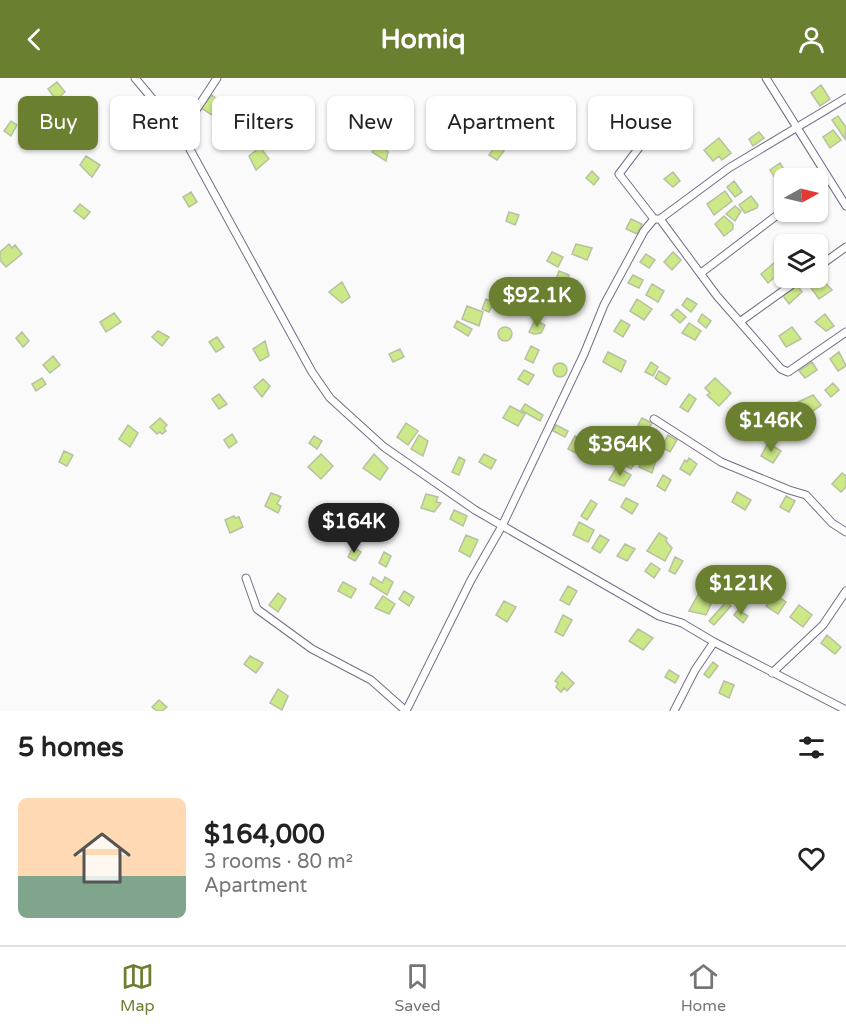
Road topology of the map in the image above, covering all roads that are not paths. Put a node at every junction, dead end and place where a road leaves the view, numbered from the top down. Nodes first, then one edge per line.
1 (135, 78) edge
2 (217, 78) edge
3 (766, 78) edge
4 (150, 96) edge
5 (846, 98) edge
6 (200, 105) edge
7 (797, 127) junction
8 (191, 150) edge
9 (638, 150) edge
10 (829, 180) joint
11 (846, 206) edge
12 (774, 218) edge
13 (657, 219) junction
14 (846, 247) edge
15 (828, 260) edge
16 (700, 273) junction
17 (787, 288) edge
18 (741, 321) junction
19 (846, 332) edge
20 (654, 419) dead end
21 (502, 525) junction
22 (846, 532) edge
23 (246, 578) dead end
24 (846, 591) edge
25 (714, 642) junction
26 (772, 673) junction
27 (846, 710) edge
28 (406, 711) edge
29 (674, 711) edge

1 - 4 street
2 - 6 street
3 - 7 street
5 - 7 street
7 - 10 street
7 - 13 street
8 - 21 street
9 - 13 street
10 - 11 street
12 - 16 street
13 - 16 street
13 - 21 street
14 - 15 street
16 - 18 street
17 - 18 street
18 - 19 street
20 - 22 street
21 - 25 street
21 - 28 street
23 - 28 street
24 - 26 street
25 - 26 street
25 - 29 street
26 - 27 street

